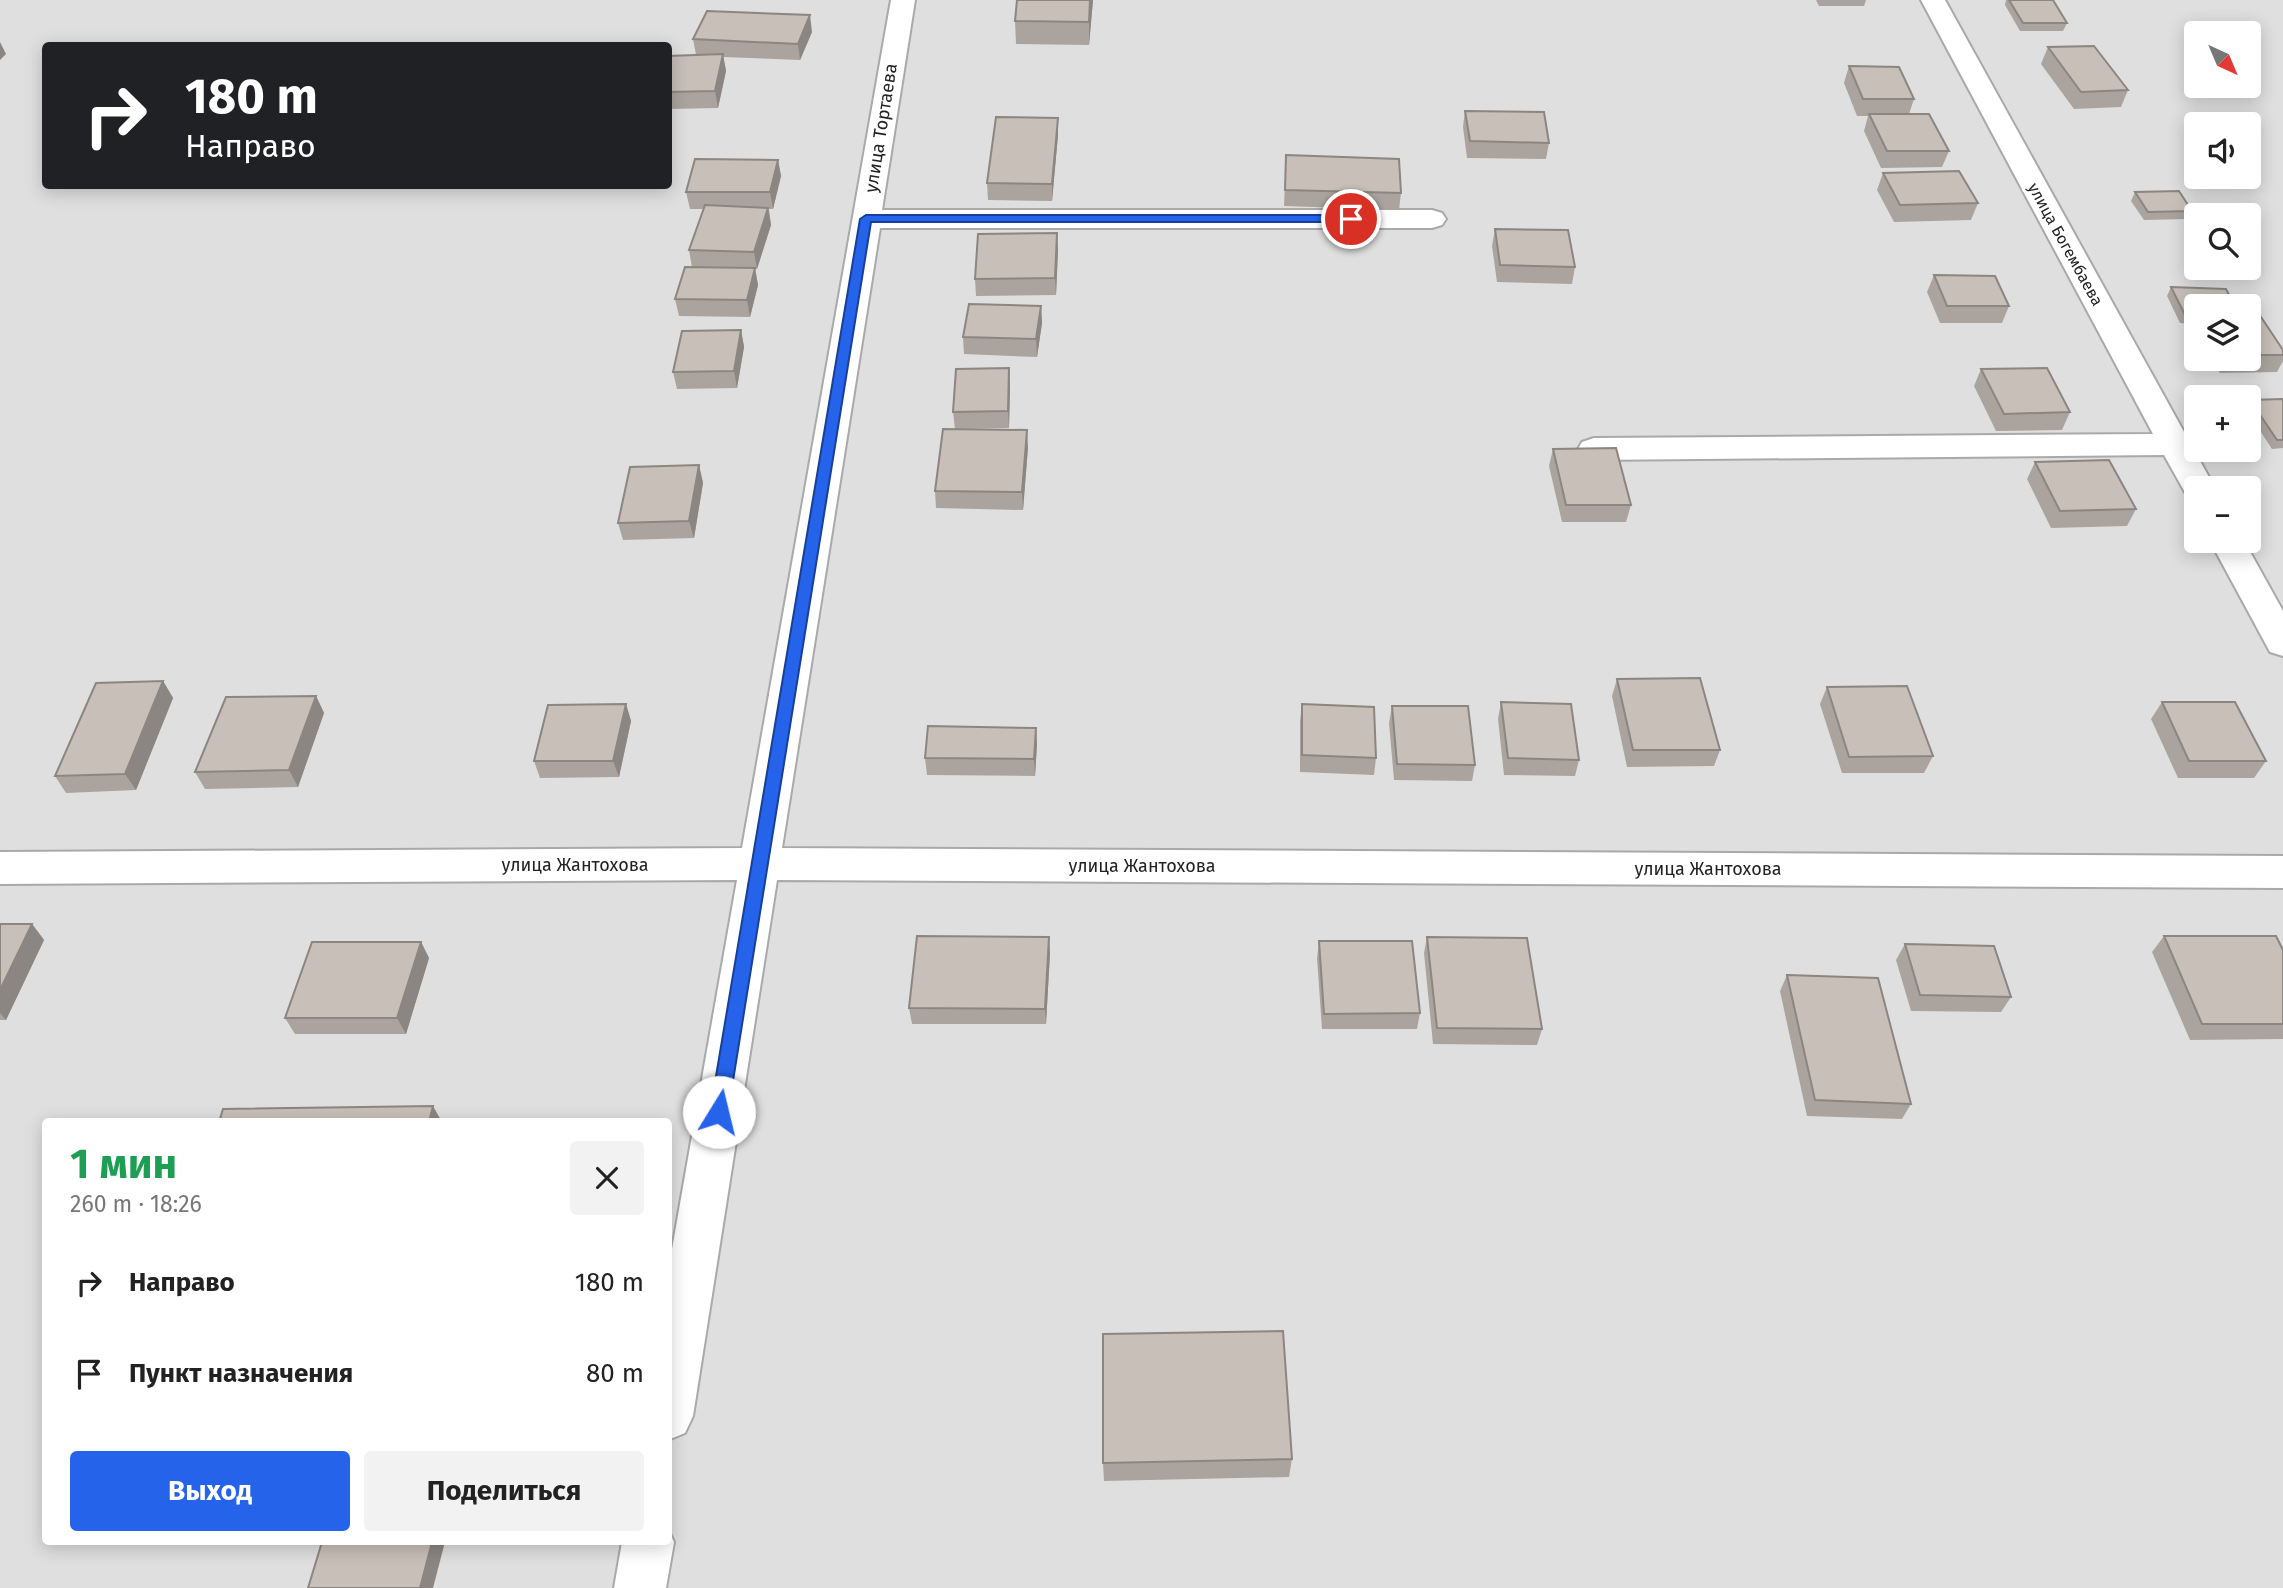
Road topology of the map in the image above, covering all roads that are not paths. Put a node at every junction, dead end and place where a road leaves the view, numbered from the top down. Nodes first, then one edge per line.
1 (902, 0) edge
2 (1933, 0) edge
3 (866, 219) junction
4 (1432, 219) dead end
5 (2174, 444) junction
6 (1594, 449) edge
7 (2192, 476) edge
8 (2234, 553) edge
9 (2283, 643) edge
10 (760, 864) junction
11 (0, 868) edge
12 (2283, 873) edge
13 (672, 1392) edge
14 (647, 1545) edge
15 (640, 1588) edge

1 - 3 street, улица Тортаева
2 - 5 street, улица Богембаева
3 - 4 street
3 - 10 street, улица Тортаева
5 - 6 street
5 - 7 street, улица Богембаева
8 - 9 street
10 - 11 street, улица Жантохова
10 - 12 street, улица Жантохова
10 - 13 street, улица Тортаева
14 - 15 street

